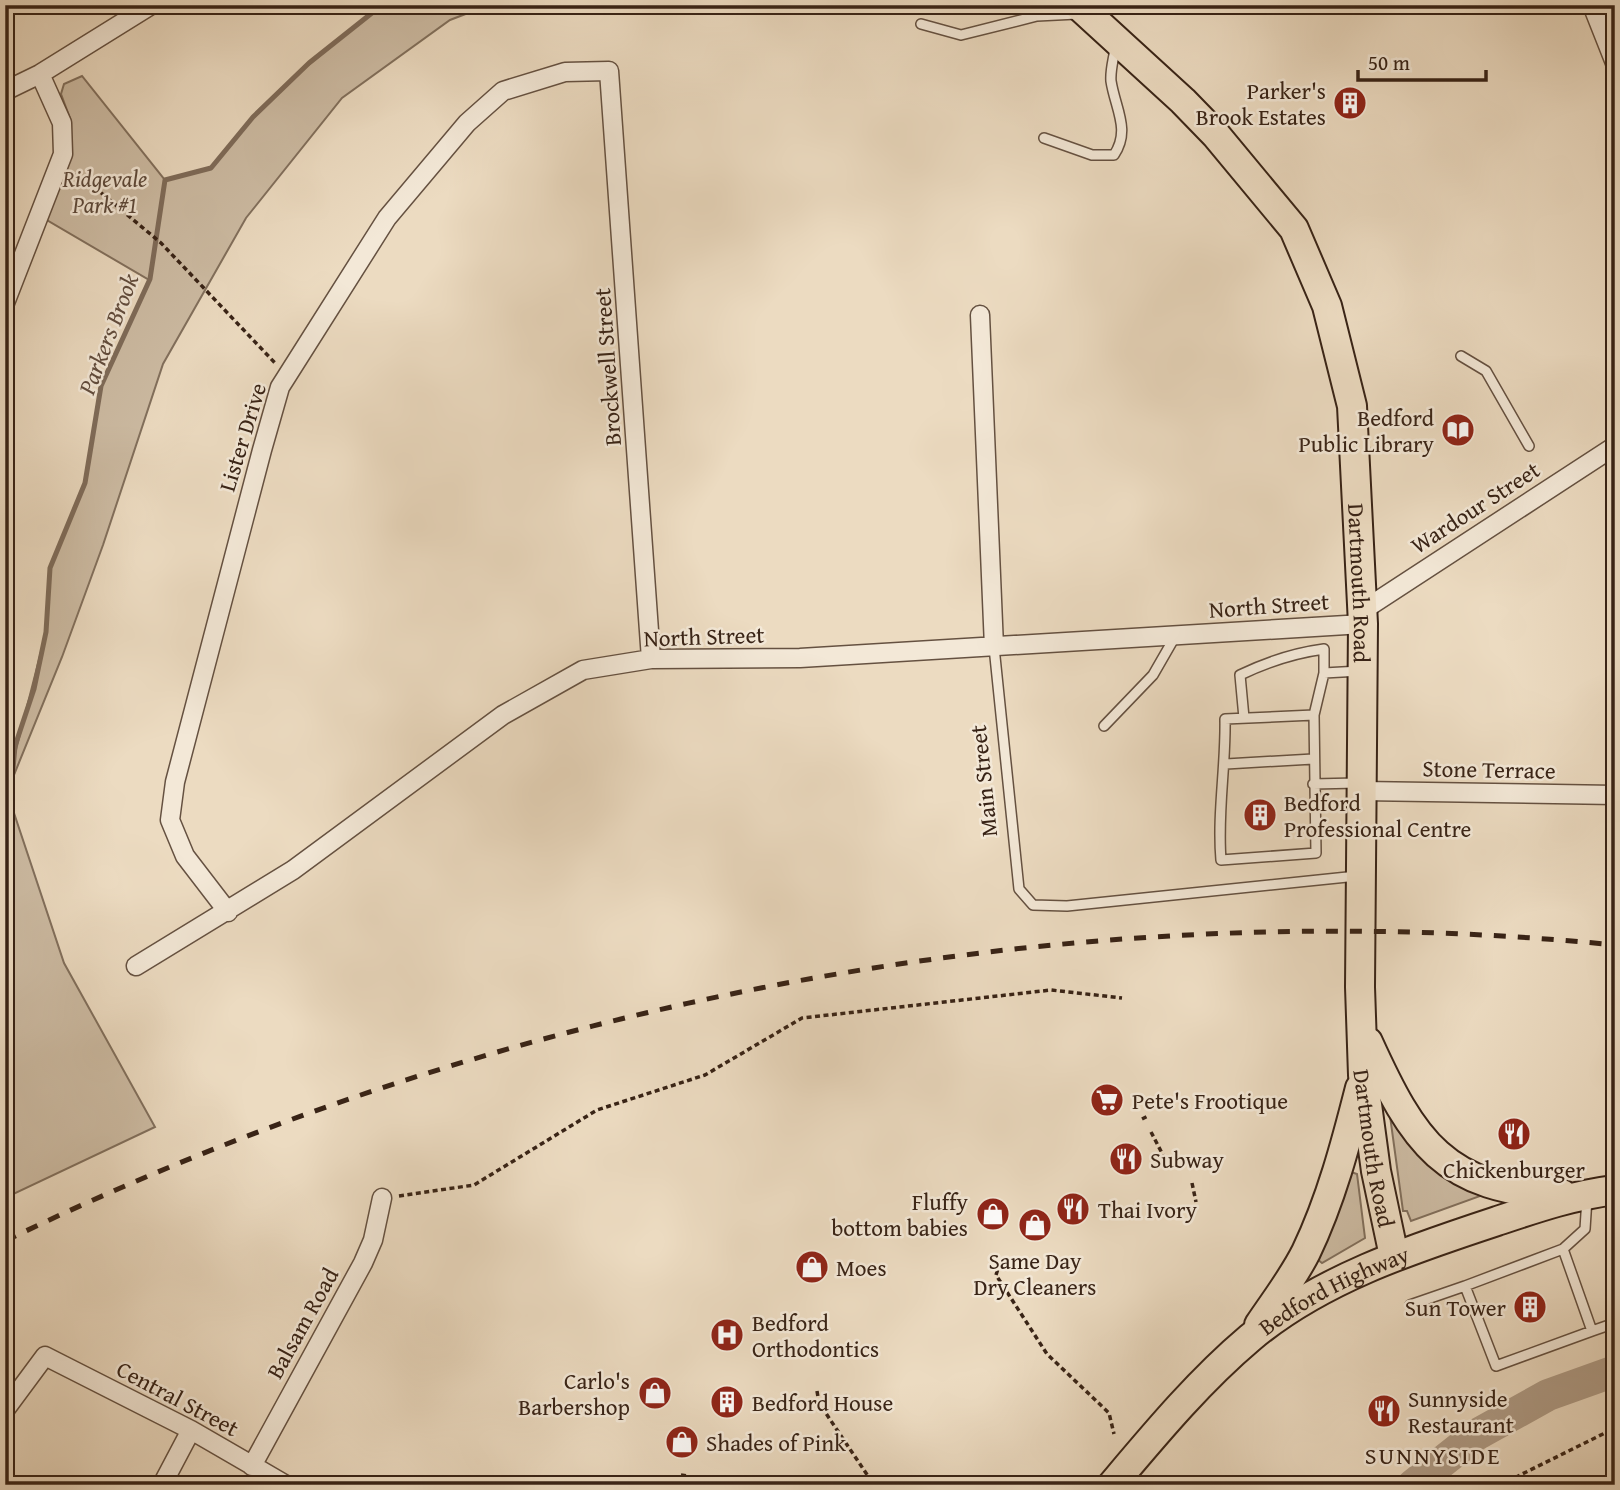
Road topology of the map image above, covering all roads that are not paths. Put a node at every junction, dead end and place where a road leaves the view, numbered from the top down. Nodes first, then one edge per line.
1 (151, 5) edge
2 (1591, 5) edge
3 (1084, 10) edge
4 (921, 24) dead end
5 (1116, 39) junction
6 (1615, 63) edge
7 (609, 71) joint
8 (40, 74) junction
9 (5, 91) edge
10 (1044, 138) dead end
11 (5, 303) edge
12 (980, 315) dead end
13 (1461, 356) dead end
14 (1529, 446) dead end
15 (1615, 446) edge
16 (1362, 617) junction
17 (1176, 635) junction
18 (994, 647) junction
19 (651, 659) junction
20 (1362, 671) junction
21 (1324, 673) junction
22 (1314, 715) junction
23 (1244, 718) junction
24 (1104, 726) dead end
25 (1313, 759) junction
26 (1226, 764) junction
27 (1313, 784) junction
28 (1362, 787) junction
29 (1615, 795) edge
30 (1363, 876) junction
31 (228, 912) junction
32 (136, 966) dead end
33 (1361, 1026) junction
34 (1363, 1075) junction
35 (1615, 1086) edge
36 (1615, 1106) edge
37 (1594, 1192) edge
38 (382, 1198) road end
39 (1563, 1249) junction
40 (1394, 1256) junction
41 (1465, 1286) junction
42 (1410, 1305) dead end
43 (1615, 1323) edge
44 (1592, 1331) junction
45 (1251, 1338) junction
46 (5, 1410) edge
47 (191, 1430) junction
48 (253, 1466) junction
49 (162, 1485) edge
50 (286, 1485) edge
51 (1112, 1485) edge

1 - 8 street
2 - 6 street
3 - 4 lane
3 - 5 main road, Dartmouth Road
5 - 10 lane
5 - 16 main road, Dartmouth Road
7 - 19 street, Brockwell Street
7 - 31 street, Lister Drive
8 - 9 street
8 - 11 street
12 - 18 street, Main Street
13 - 14 lane
15 - 16 street, Wardour Street
16 - 17 street, North Street
16 - 20 main road, Dartmouth Road
17 - 18 street, North Street
17 - 24 lane
18 - 19 street, North Street
18 - 30 lane, Main Street
19 - 31 street, North Street
20 - 21 lane
20 - 28 main road, Dartmouth Road
21 - 22 lane
21 - 23 lane
22 - 23 lane
22 - 25 lane
23 - 26 lane
25 - 26 lane
25 - 27 lane
26 - 27 lane
27 - 28 lane
28 - 29 street, Stone Terrace
28 - 30 main road, Dartmouth Road
30 - 33 main road, Dartmouth Road
31 - 32 street, North Street
33 - 34 main road, Dartmouth Road
33 - 37 main road
34 - 40 main road, Dartmouth Road
34 - 45 main road
35 - 36 lane
37 - 39 lane
37 - 40 main road, Bedford Highway
38 - 48 street, Balsam Road
39 - 41 lane
39 - 44 lane
40 - 45 main road, Bedford Highway
41 - 42 lane
41 - 44 lane
43 - 44 lane
45 - 51 main road, Bedford Highway
46 - 47 street, Central Street
47 - 48 street, Central Street
47 - 49 street
48 - 50 street, Central Street

